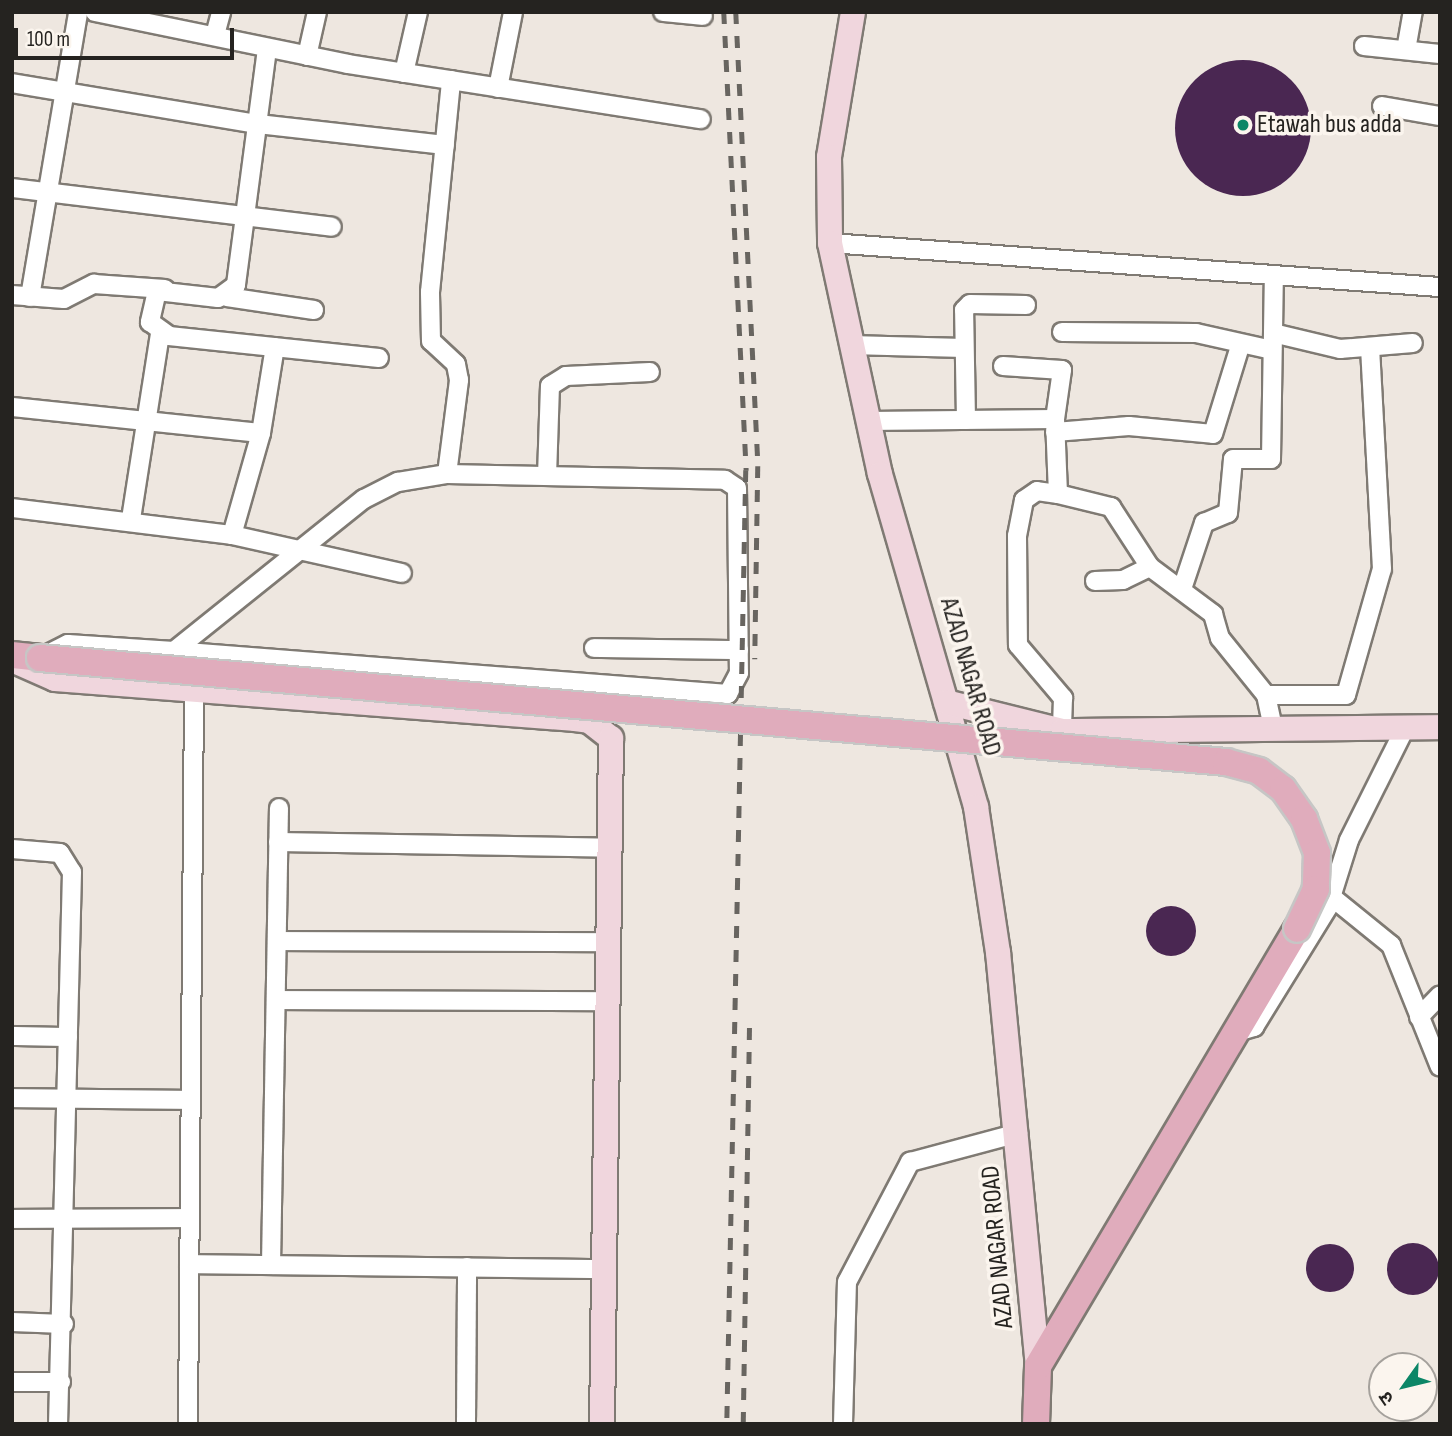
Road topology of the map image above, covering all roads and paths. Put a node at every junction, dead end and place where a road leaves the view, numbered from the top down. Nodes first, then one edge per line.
1 (78, 12) edge
2 (95, 12) edge
3 (222, 12) edge
4 (317, 12) edge
5 (418, 12) edge
6 (663, 12) edge
7 (853, 12) edge
8 (1413, 12) edge
9 (507, 13) edge
10 (126, 15) edge
11 (703, 16) dead end
12 (215, 35) junction
13 (1364, 46) dead end
14 (267, 49) junction
15 (1406, 50) junction
16 (1440, 54) edge
17 (307, 56) junction
18 (404, 73) junction
19 (452, 80) junction
20 (12, 83) edge
21 (498, 88) junction
22 (67, 92) junction
23 (1382, 106) dead end
24 (1440, 116) edge
25 (701, 119) dead end
26 (258, 124) junction
27 (445, 145) junction
28 (12, 188) edge
29 (49, 194) junction
30 (246, 213) junction
31 (332, 227) dead end
32 (830, 243) junction
33 (1274, 275) junction
34 (1440, 287) edge
35 (165, 289) junction
36 (21, 296) edge
37 (227, 297) junction
38 (1026, 305) dead end
39 (314, 310) dead end
40 (1062, 332) dead end
41 (160, 334) junction
42 (1273, 342) junction
43 (1413, 343) dead end
44 (850, 345) junction
45 (1240, 346) junction
46 (275, 348) junction
47 (964, 348) junction
48 (1370, 350) junction
49 (379, 358) dead end
50 (1003, 366) dead end
51 (650, 372) dead end
52 (12, 407) edge
53 (965, 420) junction
54 (148, 421) junction
55 (868, 421) junction
56 (1055, 425) junction
57 (261, 433) junction
58 (447, 474) junction
59 (547, 476) junction
60 (1058, 495) junction
61 (12, 508) edge
62 (131, 519) junction
63 (232, 535) junction
64 (298, 553) junction
65 (1150, 567) junction
66 (401, 573) dead end
67 (1095, 581) dead end
68 (1182, 589) junction
69 (594, 648) dead end
70 (739, 650) junction
71 (174, 651) junction
72 (12, 657) edge
73 (40, 658) junction
74 (194, 689) junction
75 (1266, 695) junction
76 (946, 702) junction
77 (1440, 727) edge
78 (1405, 728) junction
79 (1273, 729) junction
80 (1062, 730) junction
81 (279, 808) dead end
82 (278, 842) junction
83 (612, 848) junction
84 (12, 849) edge
85 (1333, 898) junction
86 (277, 941) junction
87 (610, 942) junction
88 (1440, 995) edge
89 (276, 1000) junction
90 (608, 1001) junction
91 (1419, 1017) junction
92 (1240, 1031) junction
93 (12, 1036) edge
94 (68, 1037) junction
95 (1440, 1067) edge
96 (12, 1098) edge
97 (67, 1099) junction
98 (190, 1100) junction
99 (1018, 1133) junction
100 (66, 1217) junction
101 (189, 1218) junction
102 (12, 1219) edge
103 (189, 1264) junction
104 (271, 1265) junction
105 (467, 1267) junction
106 (602, 1269) junction
107 (12, 1322) edge
108 (64, 1324) junction
109 (1038, 1366) junction
110 (12, 1382) edge
111 (61, 1382) junction
112 (58, 1424) edge
113 (188, 1424) edge
114 (466, 1424) edge
115 (602, 1424) edge
116 (843, 1424) edge
117 (1036, 1424) edge

1 - 22 street
2 - 10 street
3 - 12 street
4 - 17 street
5 - 18 street
6 - 11 street
7 - 32 street, AZAD NAGAR ROAD
8 - 15 street
9 - 21 street
10 - 12 street
12 - 14 street
13 - 15 street
14 - 17 street
14 - 26 street
15 - 16 street
17 - 18 street
18 - 19 street
19 - 21 street
19 - 27 street
20 - 22 street
21 - 25 street
22 - 26 street
22 - 29 street
23 - 24 street
26 - 27 street
26 - 30 street
27 - 58 street
28 - 29 street
29 - 30 street
29 - 36 street
30 - 31 street
30 - 37 street
32 - 33 street
32 - 44 street, AZAD NAGAR ROAD
33 - 34 street
33 - 42 street
35 - 36 street
35 - 37 street
35 - 41 street
37 - 39 street
38 - 47 street
40 - 45 street
41 - 46 street
41 - 54 street
42 - 45 street
42 - 48 street
42 - 68 street
43 - 48 street
44 - 47 street
44 - 55 street, AZAD NAGAR ROAD
45 - 56 street
46 - 49 street
46 - 57 street
47 - 53 street
48 - 75 street
50 - 56 street
51 - 59 street
52 - 54 street
53 - 55 street
53 - 56 street
54 - 57 street
54 - 62 street
55 - 76 street, AZAD NAGAR ROAD
56 - 60 street
57 - 63 street
58 - 59 street
58 - 64 street
59 - 70 street
60 - 65 street
60 - 80 street
61 - 62 street
62 - 63 street
63 - 64 street
64 - 66 street
64 - 71 street
65 - 67 street
65 - 68 street
68 - 75 street
69 - 70 street
70 - 71 street
71 - 73 street
72 - 73 main road
72 - 74 street
73 - 92 main road, bridge
74 - 83 street
74 - 98 street
75 - 79 street
76 - 80 street
76 - 99 street, AZAD NAGAR ROAD
77 - 78 street
78 - 79 street
78 - 85 street
79 - 80 street
81 - 82 street
82 - 83 street
82 - 86 street
83 - 87 street
84 - 94 street
85 - 91 street
85 - 92 street
86 - 87 street
86 - 89 street
87 - 90 street
88 - 91 street
89 - 90 street
89 - 104 street
90 - 106 street
91 - 95 street
92 - 109 main road
93 - 94 street
94 - 97 street
96 - 97 street
97 - 98 street
97 - 100 street
98 - 101 street
99 - 109 street, AZAD NAGAR ROAD
99 - 116 street
100 - 101 street
100 - 102 street
100 - 108 street
101 - 103 street
103 - 104 street
103 - 113 street
104 - 105 street
105 - 106 street
105 - 114 street
106 - 115 street
107 - 108 street
108 - 111 street
109 - 117 main road
110 - 111 street
111 - 112 street

